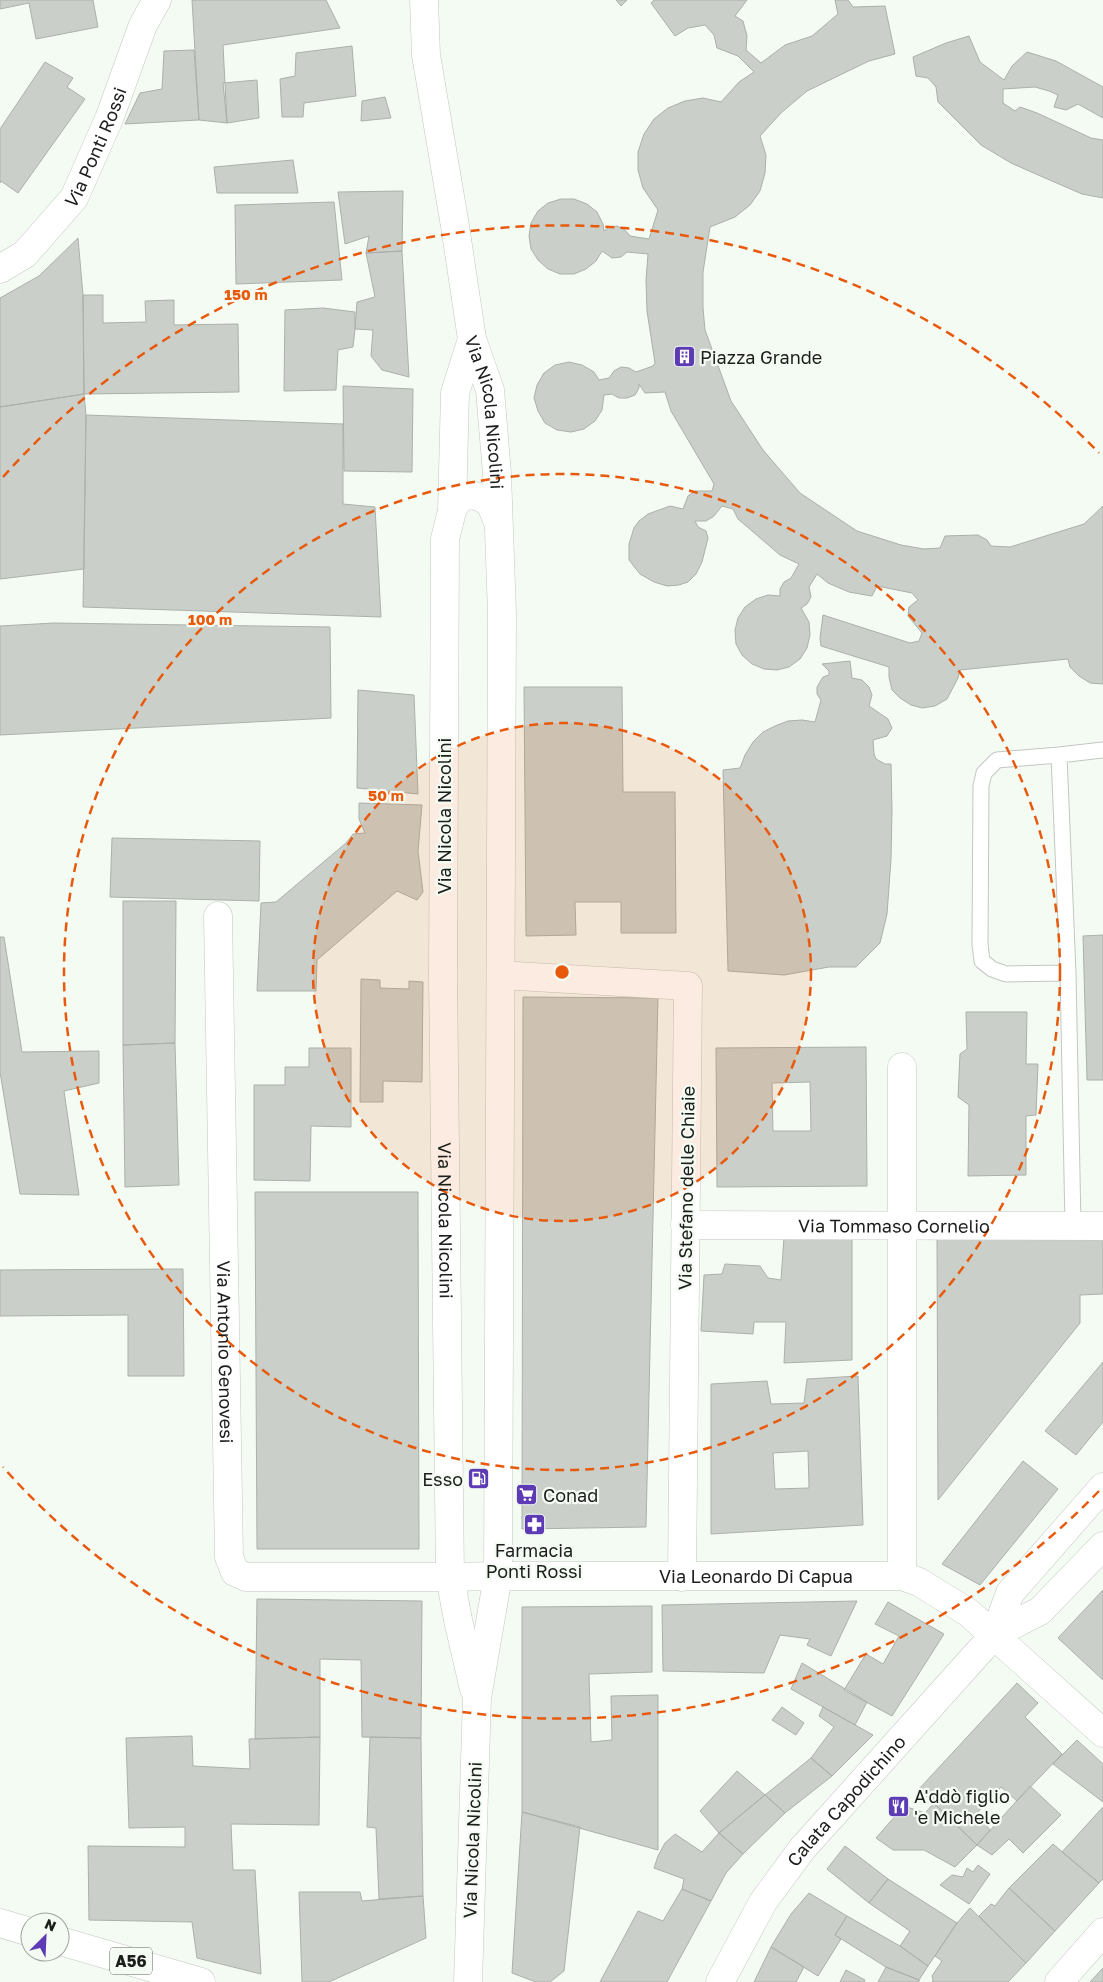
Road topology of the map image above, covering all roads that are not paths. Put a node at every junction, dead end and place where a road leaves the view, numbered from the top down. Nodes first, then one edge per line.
1 (157, 0) edge
2 (424, 0) edge
3 (0, 269) edge
4 (472, 339) junction
5 (452, 512) junction
6 (498, 522) junction
7 (1103, 750) edge
8 (1060, 756) junction
9 (218, 916) dead end
10 (1068, 973) junction
11 (501, 975) junction
12 (902, 1067) dead end
13 (685, 1225) junction
14 (902, 1225) junction
15 (1073, 1225) junction
16 (1103, 1226) edge
17 (1103, 1487) edge
18 (1103, 1546) edge
19 (498, 1576) junction
20 (682, 1576) junction
21 (902, 1576) junction
22 (450, 1577) junction
23 (995, 1634) junction
24 (477, 1698) junction
25 (1103, 1733) edge
26 (0, 1923) edge
27 (20, 1929) edge
28 (1103, 1932) edge
29 (70, 1944) edge
30 (463, 1981) edge
31 (201, 1982) edge
32 (720, 1982) edge
33 (1059, 1982) edge

1 - 3 main road, Via Ponti Rossi
2 - 4 main road
4 - 5 main road, Via Nicola Nicolini
4 - 6 main road, Via Nicola Nicolini
5 - 6 main road
5 - 22 main road, Via Nicola Nicolini
6 - 11 main road, Via Nicola Nicolini
7 - 8 lane
8 - 10 lane
8 - 10 lane
9 - 22 main road, Via Antonio Genovesi
10 - 15 lane
11 - 13 main road, Via Stefano delle Chiaie
11 - 19 main road, Via Nicola Nicolini
12 - 14 main road
13 - 14 main road, Via Tommaso Cornelio
13 - 20 main road, Via Stefano delle Chiaie
14 - 15 main road, Via Tommaso Cornelio
14 - 21 main road
15 - 16 main road, Via Tommaso Cornelio
17 - 23 main road, Calata Capodichino
18 - 23 main road, Calata Capodichino
19 - 20 main road, Via Leonardo Di Capua
19 - 22 main road, Via Antonio Genovesi
19 - 24 main road, Via Nicola Nicolini
20 - 21 main road, Via Leonardo Di Capua
21 - 23 main road, Via Leonardo Di Capua
22 - 24 main road, Via Nicola Nicolini
23 - 25 main road, Via Leonardo Di Capua
23 - 32 main road, Calata Capodichino
24 - 30 main road, Via Nicola Nicolini
26 - 27 main road
28 - 33 main road
29 - 31 main road, A56

